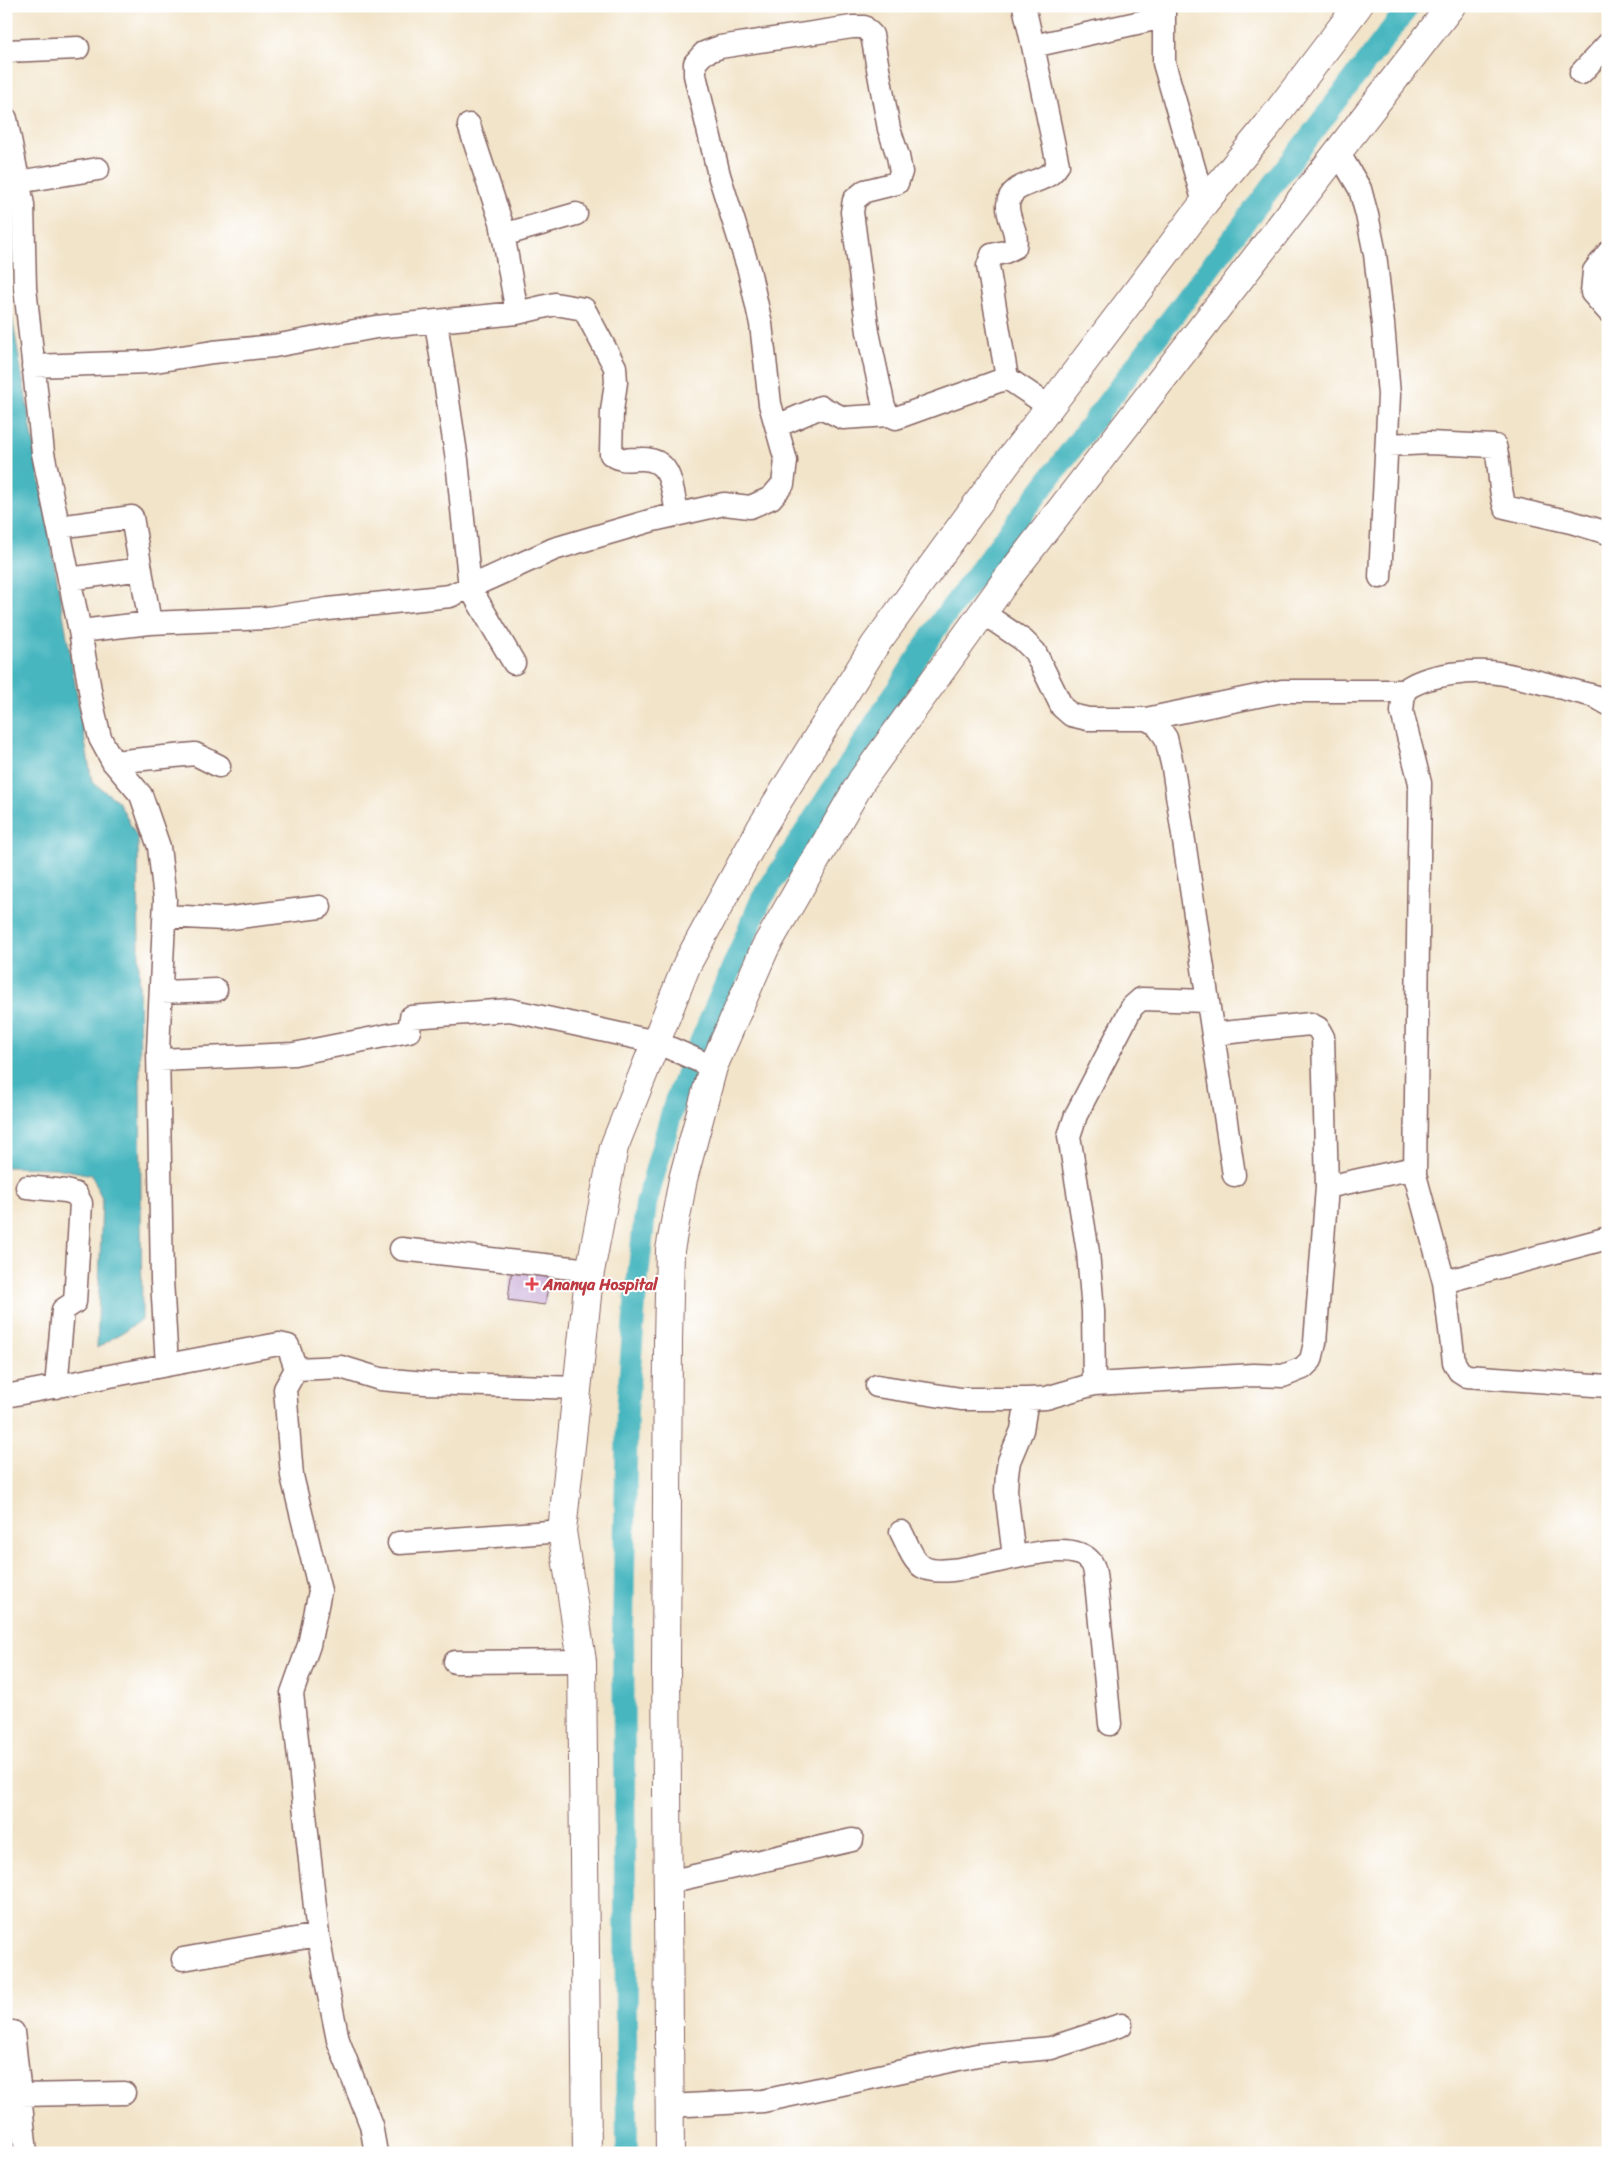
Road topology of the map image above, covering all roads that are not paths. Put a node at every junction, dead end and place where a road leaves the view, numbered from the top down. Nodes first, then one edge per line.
1 (1024, 6) edge
2 (1358, 6) edge
3 (1451, 6) edge
4 (1164, 12) edge
5 (1608, 44) edge
6 (1033, 46) junction
7 (78, 48) dead end
8 (6, 51) edge
9 (1581, 74) dead end
10 (6, 118) edge
11 (469, 125) dead end
12 (1338, 152) junction
13 (98, 169) dead end
14 (18, 182) junction
15 (1204, 203) junction
16 (576, 214) dead end
17 (503, 235) junction
18 (1608, 253) edge
19 (1608, 311) edge
20 (517, 313) junction
21 (436, 322) junction
22 (34, 366) junction
23 (1007, 378) junction
24 (1050, 407) junction
25 (889, 415) junction
26 (776, 426) junction
27 (1388, 445) junction
28 (677, 514) junction
29 (58, 527) junction
30 (1608, 533) edge
31 (141, 569) junction
32 (1380, 577) dead end
33 (69, 579) junction
34 (470, 588) junction
35 (983, 613) junction
36 (150, 623) junction
37 (80, 631) junction
38 (514, 663) dead end
39 (1404, 691) junction
40 (1608, 704) edge
41 (1146, 719) junction
42 (113, 762) junction
43 (219, 766) dead end
44 (320, 907) dead end
45 (165, 916) junction
46 (216, 990) dead end
47 (161, 992) junction
48 (1208, 1001) junction
49 (1213, 1034) junction
50 (664, 1046) junction
51 (159, 1060) junction
52 (708, 1065) junction
53 (1234, 1175) dead end
54 (1415, 1175) junction
55 (27, 1187) dead end
56 (1327, 1187) junction
57 (1608, 1238) edge
58 (401, 1249) dead end
59 (590, 1270) junction
60 (1444, 1282) junction
61 (167, 1365) junction
62 (296, 1369) junction
63 (1094, 1384) junction
64 (877, 1386) dead end
65 (1608, 1386) edge
66 (56, 1387) junction
67 (577, 1388) junction
68 (6, 1396) edge
69 (1027, 1400) junction
70 (562, 1531) junction
71 (901, 1532) dead end
72 (399, 1543) dead end
73 (1014, 1557) junction
74 (582, 1661) junction
75 (455, 1662) dead end
76 (1110, 1724) dead end
77 (852, 1840) dead end
78 (668, 1882) junction
79 (318, 1935) junction
80 (183, 1959) dead end
81 (1121, 2025) dead end
82 (13, 2032) dead end
83 (124, 2093) dead end
84 (20, 2095) junction
85 (670, 2106) junction
86 (26, 2153) edge
87 (376, 2153) edge
88 (588, 2153) edge
89 (670, 2153) edge

1 - 6 street
2 - 15 street
3 - 12 street
4 - 6 street
4 - 15 street
5 - 9 street
6 - 23 street
7 - 8 street
10 - 14 street
11 - 17 street
12 - 27 street
12 - 35 street
13 - 14 street
14 - 22 street
15 - 24 street
16 - 17 street
17 - 20 street
18 - 19 street
20 - 21 street
20 - 28 street
21 - 22 street
21 - 34 street
22 - 29 street
23 - 24 street
23 - 25 street
24 - 50 street
25 - 26 street
25 - 26 street
26 - 28 street
27 - 30 street
27 - 32 street
28 - 34 street
29 - 31 street
29 - 33 street
31 - 33 street
31 - 36 street
33 - 37 street
34 - 36 street
34 - 38 street
35 - 41 street
35 - 52 street
36 - 37 street
37 - 42 street
39 - 40 street
39 - 41 street
39 - 54 street
41 - 48 street
42 - 43 street
42 - 45 street
44 - 45 street
45 - 47 street
46 - 47 street
47 - 51 street
48 - 49 street
48 - 63 street
49 - 53 street
49 - 56 street
50 - 51 street
50 - 52 street
50 - 59 street
51 - 61 street
52 - 78 street
54 - 56 street
54 - 60 street
55 - 66 street
56 - 63 street
57 - 60 street
58 - 59 street
59 - 67 street
60 - 65 street
61 - 62 street
61 - 66 street
62 - 67 street
62 - 79 street
63 - 69 street
64 - 69 street
66 - 68 street
67 - 70 street
69 - 73 street
70 - 72 street
70 - 74 street
71 - 73 street
73 - 76 street
74 - 75 street
74 - 88 street
77 - 78 street
78 - 85 street
79 - 80 street
79 - 87 street
81 - 85 street
82 - 84 street
83 - 84 street
84 - 86 street
85 - 89 street

